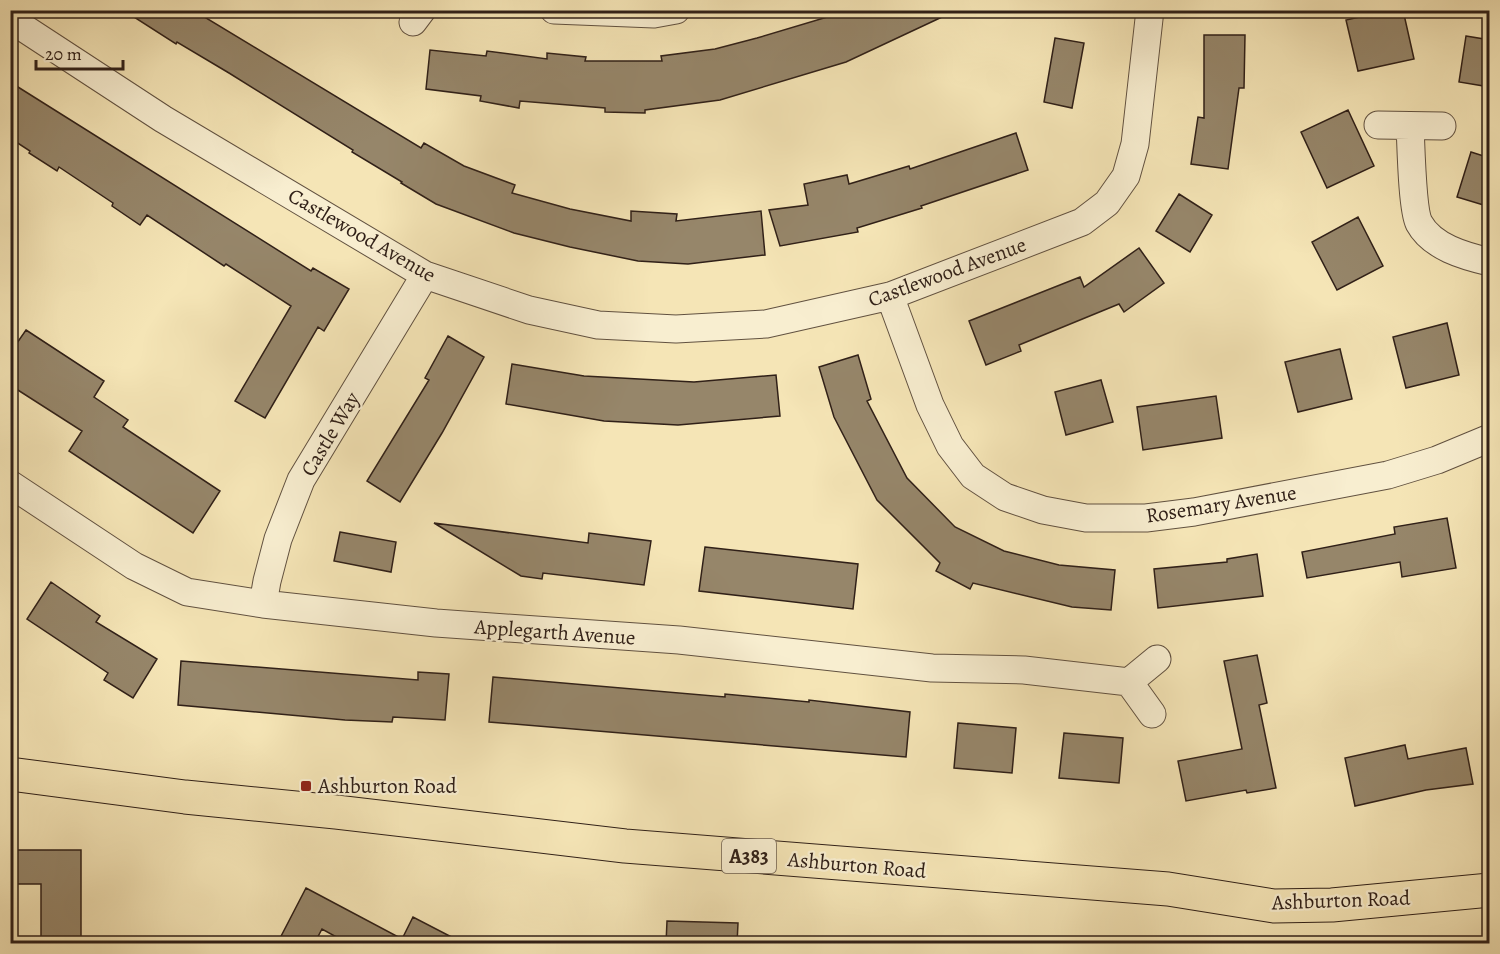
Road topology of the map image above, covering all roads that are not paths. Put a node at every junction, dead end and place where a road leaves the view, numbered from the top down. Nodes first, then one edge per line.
1 (554, 10) edge
2 (676, 10) edge
3 (1150, 10) edge
4 (10, 19) edge
5 (1378, 125) dead end
6 (1410, 126) junction
7 (1442, 126) dead end
8 (1490, 262) edge
9 (425, 275) junction
10 (890, 296) junction
11 (1490, 438) edge
12 (10, 484) edge
13 (263, 604) junction
14 (1157, 659) dead end
15 (1129, 682) junction
16 (1152, 714) dead end
17 (10, 774) edge
18 (1490, 890) edge

1 - 2 street
3 - 10 street, Castlewood Avenue
4 - 9 street, Castlewood Avenue
5 - 6 street
6 - 7 street
6 - 8 street
9 - 10 street, Castlewood Avenue
9 - 13 street, Castle Way
10 - 11 street, Rosemary Avenue
12 - 13 street, Applegarth Avenue
13 - 15 street, Applegarth Avenue
14 - 15 street
15 - 16 street
17 - 18 main road, Ashburton Road / A383

